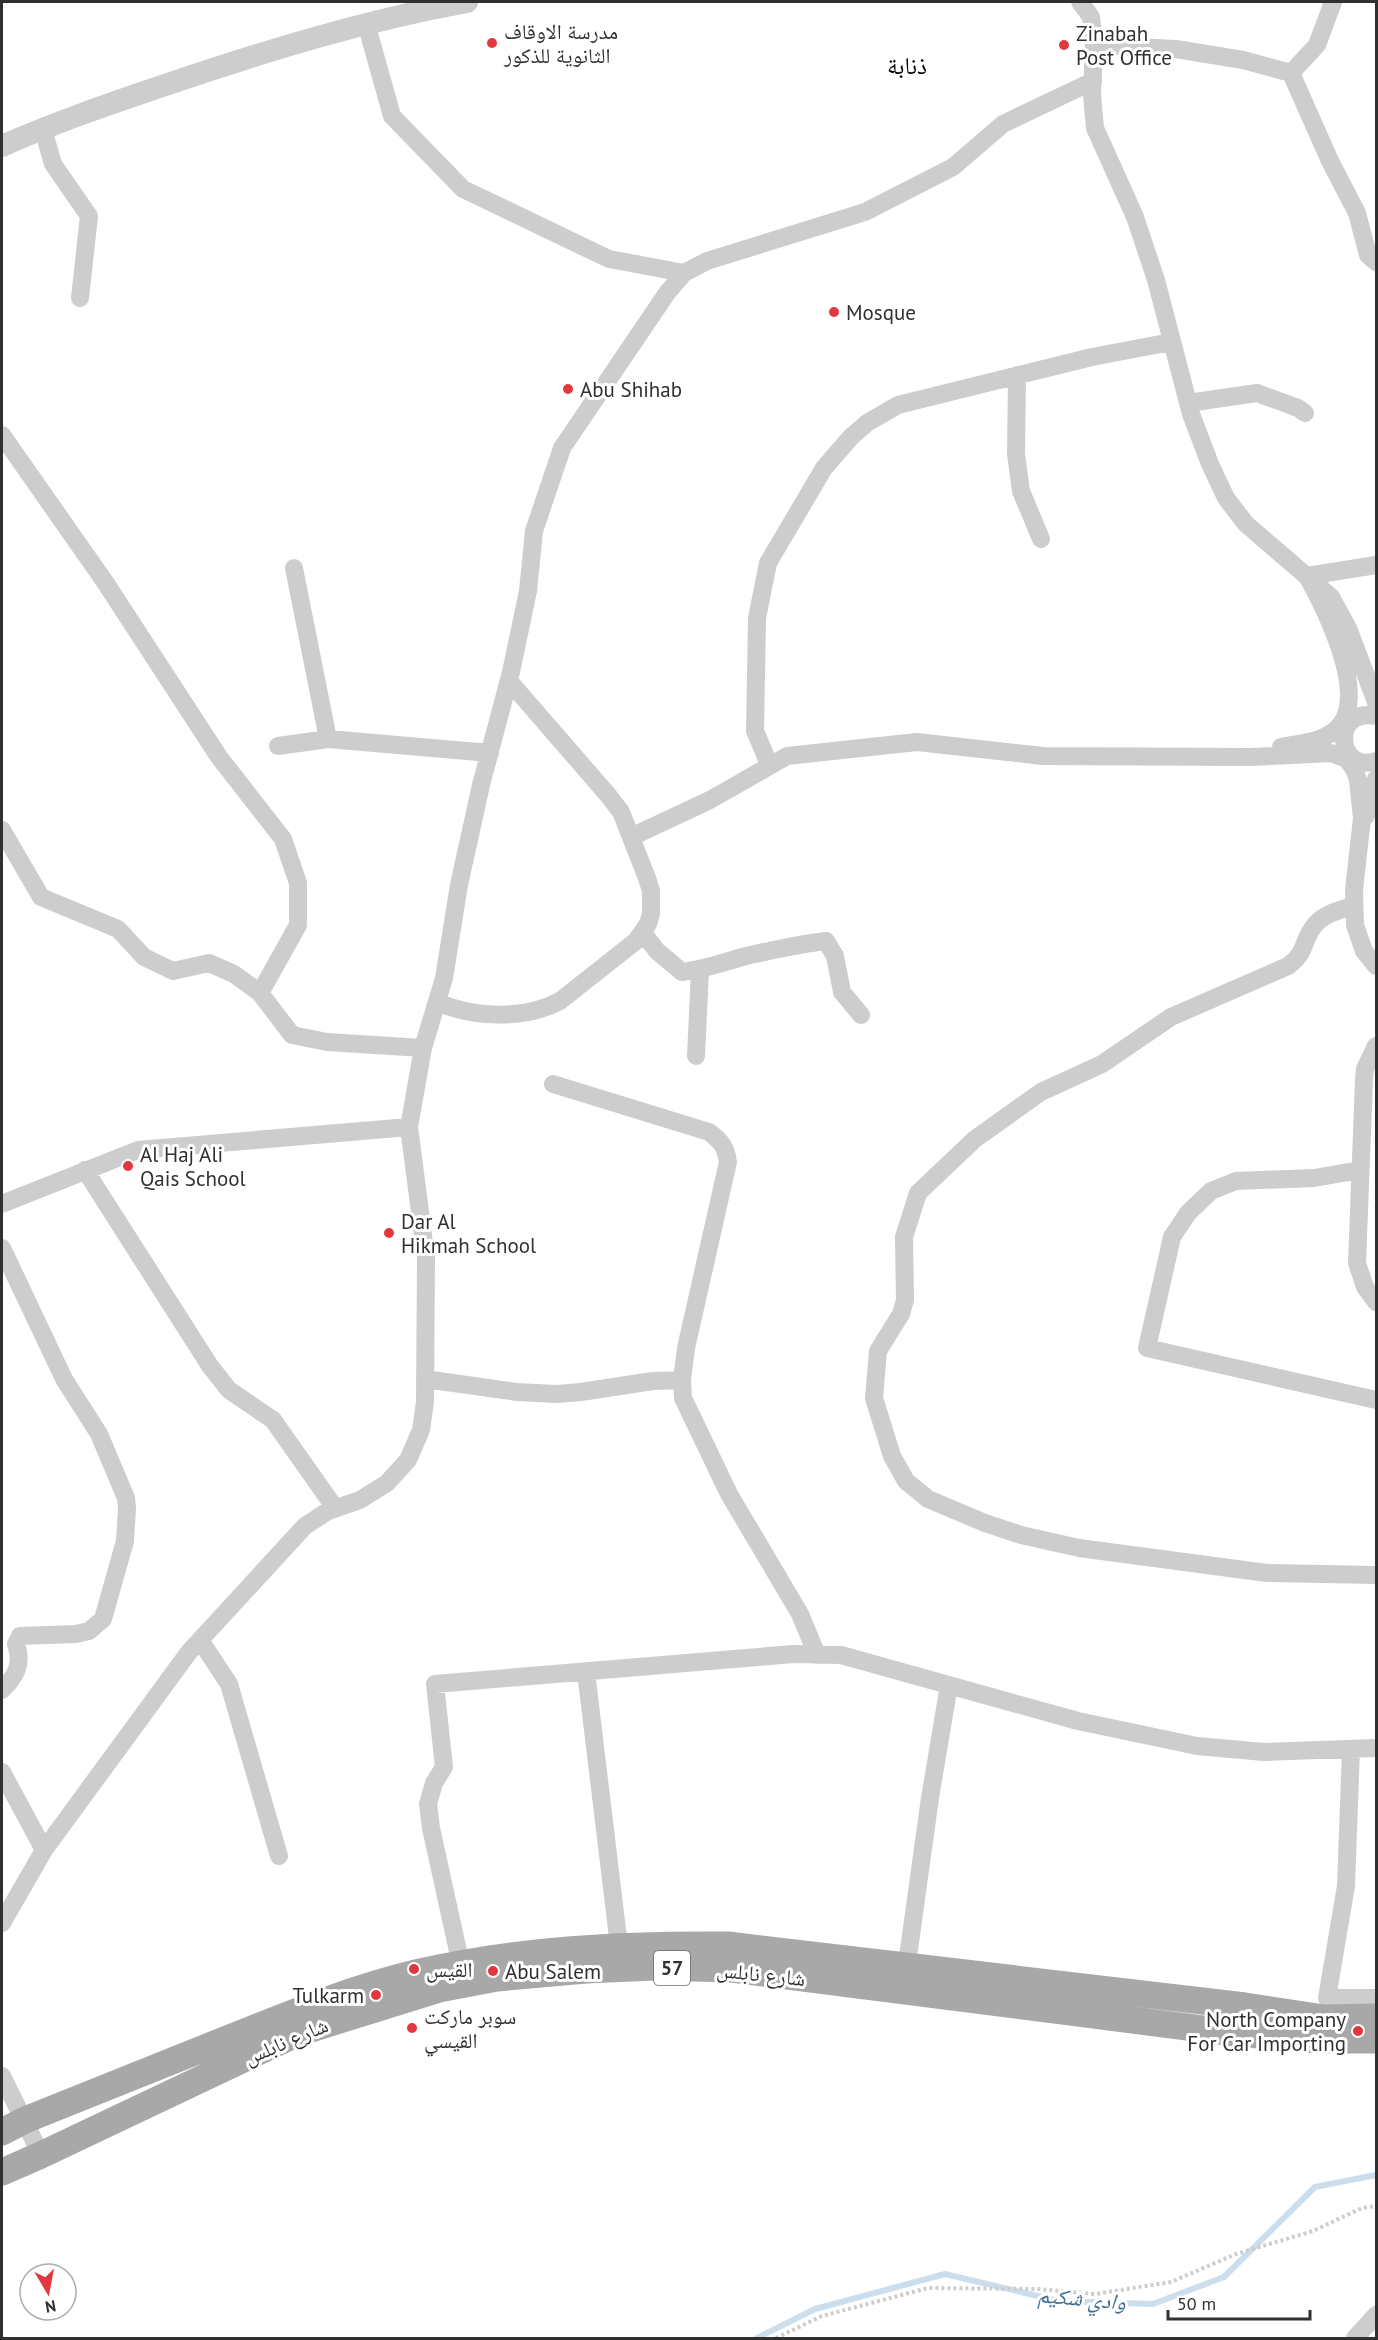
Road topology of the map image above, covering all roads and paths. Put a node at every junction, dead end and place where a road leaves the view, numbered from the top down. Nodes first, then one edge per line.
1 (467, 2) edge
2 (1080, 2) edge
3 (1333, 2) edge
4 (366, 23) junction
5 (1094, 45) junction
6 (1291, 73) junction
7 (1094, 81) junction
8 (43, 129) junction
9 (2, 146) edge
10 (1377, 262) edge
11 (684, 273) junction
12 (80, 298) dead end
13 (1171, 342) junction
14 (1017, 375) junction
15 (1188, 403) junction
16 (1305, 413) dead end
17 (2, 435) edge
18 (1041, 539) dead end
19 (1377, 565) edge
20 (294, 568) dead end
21 (1307, 576) junction
22 (508, 681) junction
23 (1377, 702) edge
24 (1377, 716) edge
25 (328, 739) junction
26 (278, 746) dead end
27 (490, 753) junction
28 (1224, 757) junction
29 (1377, 761) edge
30 (770, 765) junction
31 (1377, 779) edge
32 (2, 830) edge
33 (1362, 830) junction
34 (631, 837) junction
35 (1353, 906) junction
36 (643, 933) junction
37 (1377, 966) edge
38 (700, 970) junction
39 (260, 993) junction
40 (437, 1002) junction
41 (861, 1015) dead end
42 (1376, 1046) edge
43 (423, 1048) junction
44 (696, 1056) dead end
45 (553, 1084) dead end
46 (410, 1127) junction
47 (85, 1170) junction
48 (1360, 1170) junction
49 (2, 1204) edge
50 (2, 1248) edge
51 (1377, 1302) edge
52 (425, 1378) junction
53 (682, 1380) junction
54 (1377, 1400) edge
55 (335, 1508) junction
56 (1377, 1575) edge
57 (200, 1640) junction
58 (817, 1655) junction
59 (586, 1671) junction
60 (949, 1685) junction
61 (2, 1690) edge
62 (1377, 1748) edge
63 (1351, 1750) junction
64 (2, 1772) edge
65 (44, 1850) junction
66 (279, 1856) dead end
67 (9, 1898) edge
68 (2, 1923) edge
69 (619, 1946) junction
70 (907, 1964) junction
71 (461, 1965) junction
72 (1377, 1998) edge
73 (1377, 2017) edge
74 (1377, 2040) edge
75 (2, 2076) edge
76 (13, 2126) edge
77 (41, 2156) junction
78 (2, 2172) edge
79 (1377, 2206) edge
80 (1377, 2315) edge
81 (776, 2338) edge
82 (1355, 2338) edge

1 - 4 street
2 - 5 street
3 - 6 street
4 - 8 street
4 - 11 street
5 - 6 street
5 - 7 street
6 - 10 street
7 - 11 street
7 - 13 street
8 - 9 street
8 - 12 street
11 - 22 street
13 - 14 street
13 - 15 street
14 - 18 street
14 - 30 street
15 - 16 street
15 - 21 street
17 - 39 street
19 - 21 street
20 - 25 street
21 - 23 street
21 - 28 street
22 - 27 street
22 - 34 street
24 - 29 street
25 - 26 street
25 - 27 street
27 - 40 street
28 - 30 street
28 - 33 street
30 - 34 street
31 - 33 street
32 - 39 street
33 - 35 street
34 - 36 street
35 - 37 street
35 - 56 street
36 - 38 street
36 - 40 street
38 - 41 street
38 - 44 street
39 - 43 street
40 - 43 street
42 - 48 street
43 - 46 street
45 - 53 street
46 - 47 street
46 - 52 street
47 - 49 street
47 - 55 street
48 - 51 street
48 - 54 street
50 - 61 street
52 - 53 street
52 - 55 street
53 - 58 street
55 - 57 street
57 - 65 street
57 - 66 street
58 - 59 street
58 - 60 street
59 - 69 street
59 - 71 street
60 - 63 street
60 - 70 street
62 - 63 street
63 - 72 street
64 - 65 street
65 - 67 street
67 - 68 street
69 - 70 main road, شارع نابلس / 57
69 - 71 main road, شارع نابلس / 57
70 - 73 main road, شارع نابلس / 57
71 - 76 main road, شارع نابلس / 57
74 - 77 main road, شارع نابلس / 57
75 - 76 street
76 - 77 street
77 - 78 main road, شارع نابلس / 57
79 - 81 path
80 - 82 street

